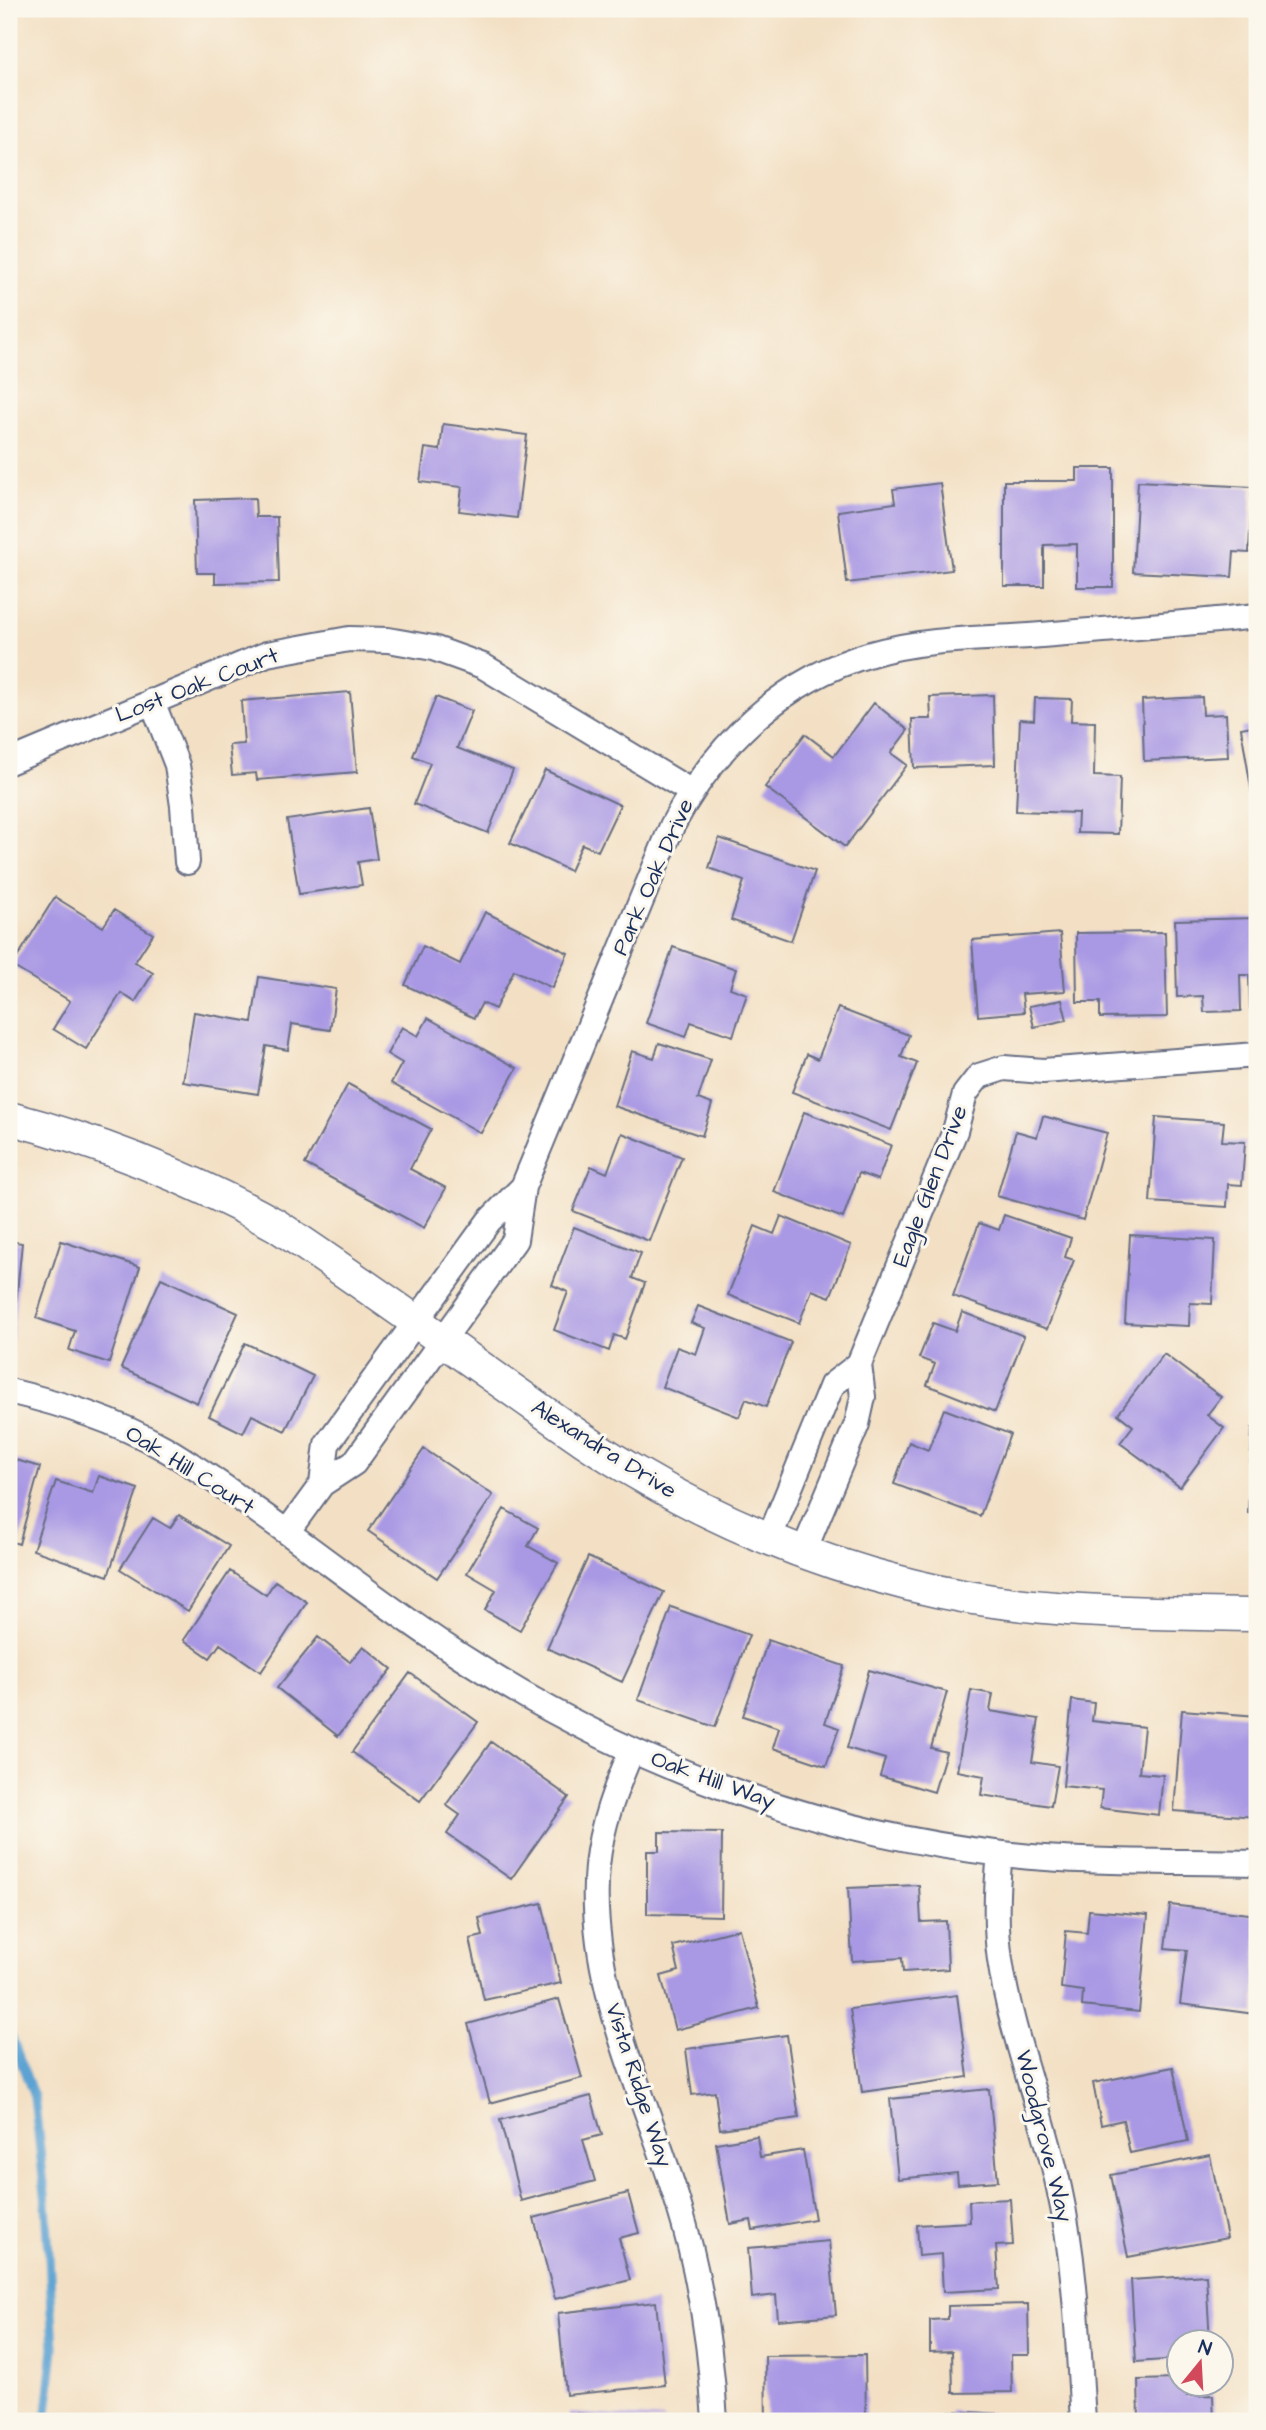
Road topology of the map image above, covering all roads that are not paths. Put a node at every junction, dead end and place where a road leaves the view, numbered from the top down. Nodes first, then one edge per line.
1 (1257, 616) edge
2 (152, 701) junction
3 (9, 762) edge
4 (690, 791) junction
5 (187, 862) dead end
6 (1257, 1055) edge
7 (9, 1118) edge
8 (523, 1186) junction
9 (464, 1255) junction
10 (490, 1275) junction
11 (416, 1322) junction
12 (443, 1340) junction
13 (859, 1364) junction
14 (9, 1391) edge
15 (359, 1401) junction
16 (385, 1420) junction
17 (805, 1447) junction
18 (842, 1461) junction
19 (322, 1484) junction
20 (287, 1532) junction
21 (769, 1539) junction
22 (803, 1553) junction
23 (1257, 1615) edge
24 (632, 1750) junction
25 (1000, 1854) junction
26 (1257, 1863) edge
27 (715, 2421) edge
28 (1083, 2421) edge

1 - 4 street, Park Oak Drive
2 - 3 street, Lost Oak Court
2 - 4 street, Lost Oak Court
2 - 5 street
4 - 8 street, Park Oak Drive
6 - 13 street, Eagle Glen Drive
7 - 11 street, Alexandra Drive
8 - 9 street, Park Oak Drive
8 - 10 street, Park Oak Drive
9 - 10 street
9 - 11 street, Park Oak Drive
10 - 12 street, Park Oak Drive
11 - 12 street, Alexandra Drive
11 - 15 street
12 - 16 street
12 - 21 street, Alexandra Drive
13 - 17 street, Eagle Glen Drive
13 - 18 street, Eagle Glen Drive
14 - 20 street, Oak Hill Court
15 - 16 street
15 - 19 street
16 - 19 street
17 - 18 street
17 - 21 street, Eagle Glen Drive
18 - 22 street, Eagle Glen Drive
19 - 20 street
20 - 24 street, Oak Hill Way
21 - 22 street, Alexandra Drive
22 - 23 street, Alexandra Drive
24 - 25 street, Oak Hill Way
24 - 27 street, Vista Ridge Way
25 - 26 street, Oak Hill Way
25 - 28 street, Woodgrove Way

